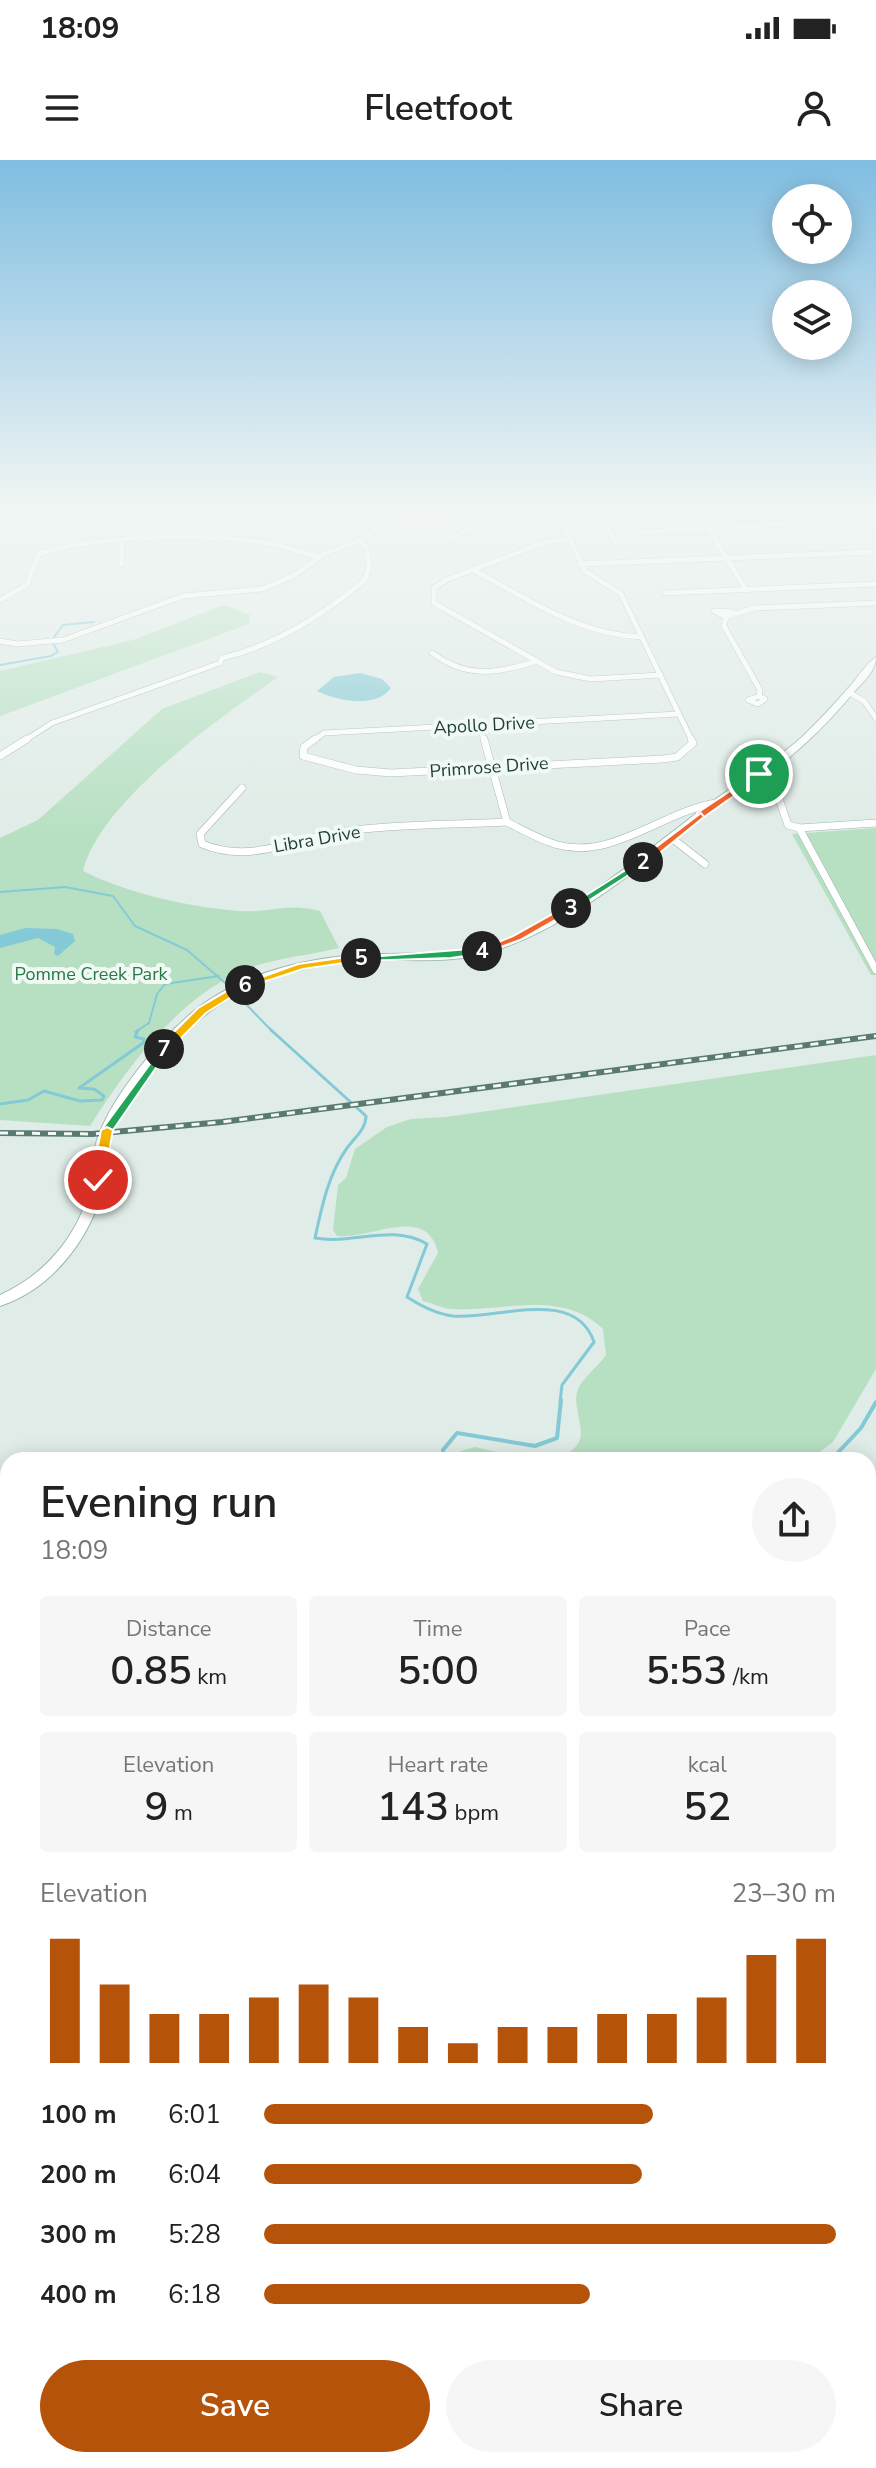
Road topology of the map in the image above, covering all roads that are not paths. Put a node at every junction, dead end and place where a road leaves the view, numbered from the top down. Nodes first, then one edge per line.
1 (121, 619) edge
2 (305, 619) edge
3 (461, 619) edge
4 (566, 619) edge
5 (632, 619) edge
6 (726, 619) edge
7 (642, 637) junction
8 (0, 641) edge
9 (432, 653) dead end
10 (876, 660) edge
11 (534, 662) junction
12 (661, 675) junction
13 (848, 692) junction
14 (759, 696) dead end
15 (678, 714) junction
16 (876, 718) edge
17 (480, 725) junction
18 (0, 756) edge
19 (303, 756) joint
20 (489, 766) junction
21 (759, 774) junction
22 (242, 788) dead end
23 (716, 803) junction
24 (507, 822) junction
25 (876, 823) edge
26 (799, 828) junction
27 (673, 839) junction
28 (705, 864) dead end
29 (876, 970) edge
30 (0, 1301) edge

1 - 8 street
2 - 18 street
3 - 11 street
4 - 7 street
5 - 7 street
6 - 14 street
7 - 12 street
9 - 11 street
10 - 13 street
11 - 12 street
12 - 15 street
13 - 16 street
13 - 21 street
15 - 17 street, Apollo Drive
15 - 20 street, Primrose Drive
17 - 19 street, Apollo Drive
17 - 20 street
19 - 20 street, Primrose Drive
20 - 24 street
21 - 23 street
21 - 26 street
22 - 24 street, Libra Drive
23 - 24 street
23 - 27 street
25 - 26 street
26 - 29 street
27 - 28 street
27 - 30 street

